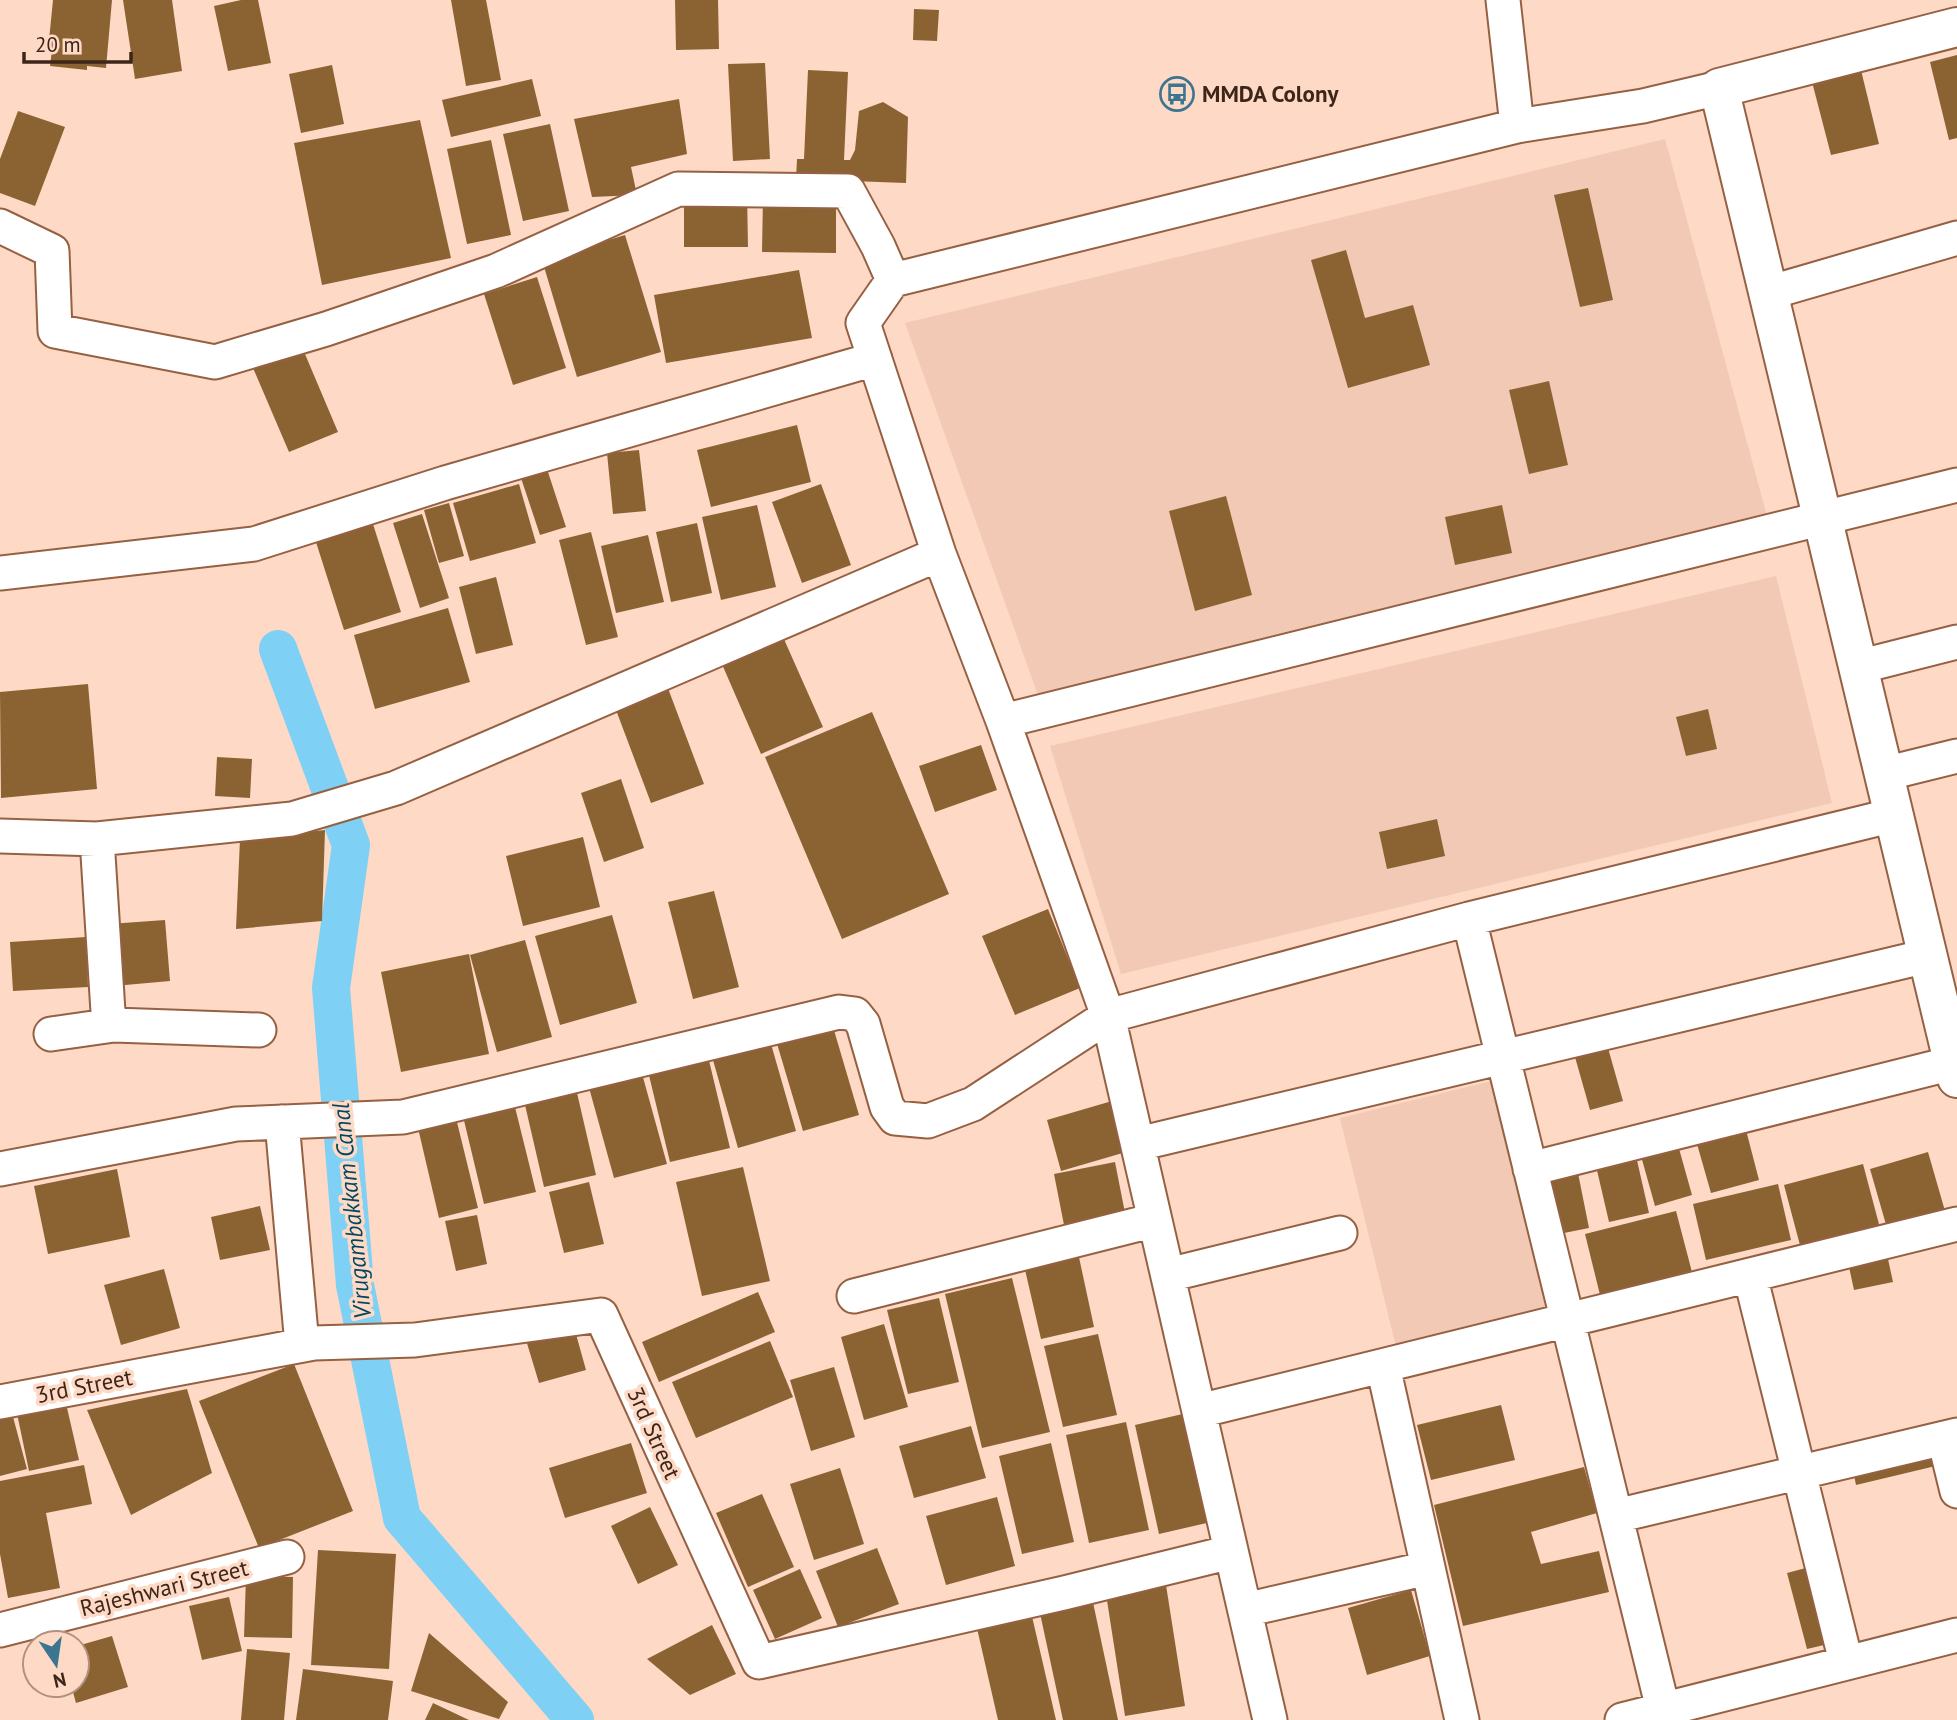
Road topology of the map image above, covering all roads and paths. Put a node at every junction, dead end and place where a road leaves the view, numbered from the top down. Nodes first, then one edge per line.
1 (1503, 0) edge
2 (1957, 27) edge
3 (1719, 88) junction
4 (1517, 126) junction
5 (0, 226) edge
6 (1957, 238) edge
7 (893, 280) junction
8 (1768, 293) junction
9 (874, 359) junction
10 (1957, 485) edge
11 (1822, 516) junction
12 (939, 554) junction
13 (0, 573) edge
14 (1957, 642) edge
15 (1858, 667) junction
16 (1003, 721) junction
17 (1957, 756) edge
18 (1884, 774) junction
19 (1894, 816) junction
20 (0, 836) edge
21 (97, 839) junction
22 (1469, 919) junction
23 (1927, 956) junction
24 (1108, 1016) junction
25 (114, 1025) junction
26 (259, 1030) dead end
27 (51, 1034) dead end
28 (1953, 1050) edge
29 (1503, 1057) junction
30 (295, 1121) junction
31 (1138, 1144) junction
32 (0, 1169) edge
33 (1530, 1169) junction
34 (1155, 1220) junction
35 (1957, 1224) edge
36 (1340, 1233) dead end
37 (1168, 1275) junction
38 (1750, 1275) junction
39 (854, 1296) dead end
40 (1568, 1321) junction
41 (308, 1344) junction
42 (1383, 1366) junction
43 (0, 1402) edge
44 (1199, 1410) junction
45 (1951, 1437) edge
46 (1798, 1471) junction
47 (1957, 1491) edge
48 (1616, 1516) junction
49 (1231, 1552) junction
50 (288, 1557) dead end
51 (1428, 1568) junction
52 (1245, 1611) junction
53 (0, 1630) edge
54 (1957, 1635) edge
55 (1846, 1662) junction
56 (1663, 1709) junction
57 (1270, 1720) edge
58 (1462, 1720) edge
59 (1622, 1720) edge

1 - 4 street
2 - 3 street
3 - 4 street
3 - 8 street
4 - 7 street
5 - 7 street
6 - 8 street
7 - 9 street
8 - 11 street
9 - 12 street
9 - 13 street
10 - 11 street
11 - 15 street
11 - 16 street
12 - 16 street
12 - 21 street
14 - 15 street
15 - 18 street
16 - 24 street
17 - 18 street
18 - 19 street
19 - 22 street
19 - 23 street
20 - 21 street
21 - 25 street
22 - 24 street
22 - 29 street
23 - 28 street
23 - 29 street
24 - 30 street
24 - 31 street
25 - 26 street
25 - 27 street
28 - 33 street
29 - 31 street
29 - 33 street
30 - 32 street
30 - 41 street
31 - 34 street
33 - 40 street
34 - 37 street
34 - 39 street
35 - 38 street
36 - 37 street
37 - 44 street
38 - 40 street
38 - 46 street
40 - 42 street
40 - 48 street
41 - 43 street, 3rd Street
41 - 49 street, 3rd Street
42 - 44 street
42 - 51 street
44 - 49 street
45 - 46 street
45 - 47 street
46 - 48 street
46 - 55 street
48 - 56 street
49 - 52 street
50 - 53 street, Rajeshwari Street
51 - 52 street
51 - 58 street
52 - 57 street
54 - 55 street
55 - 56 street
56 - 59 street

